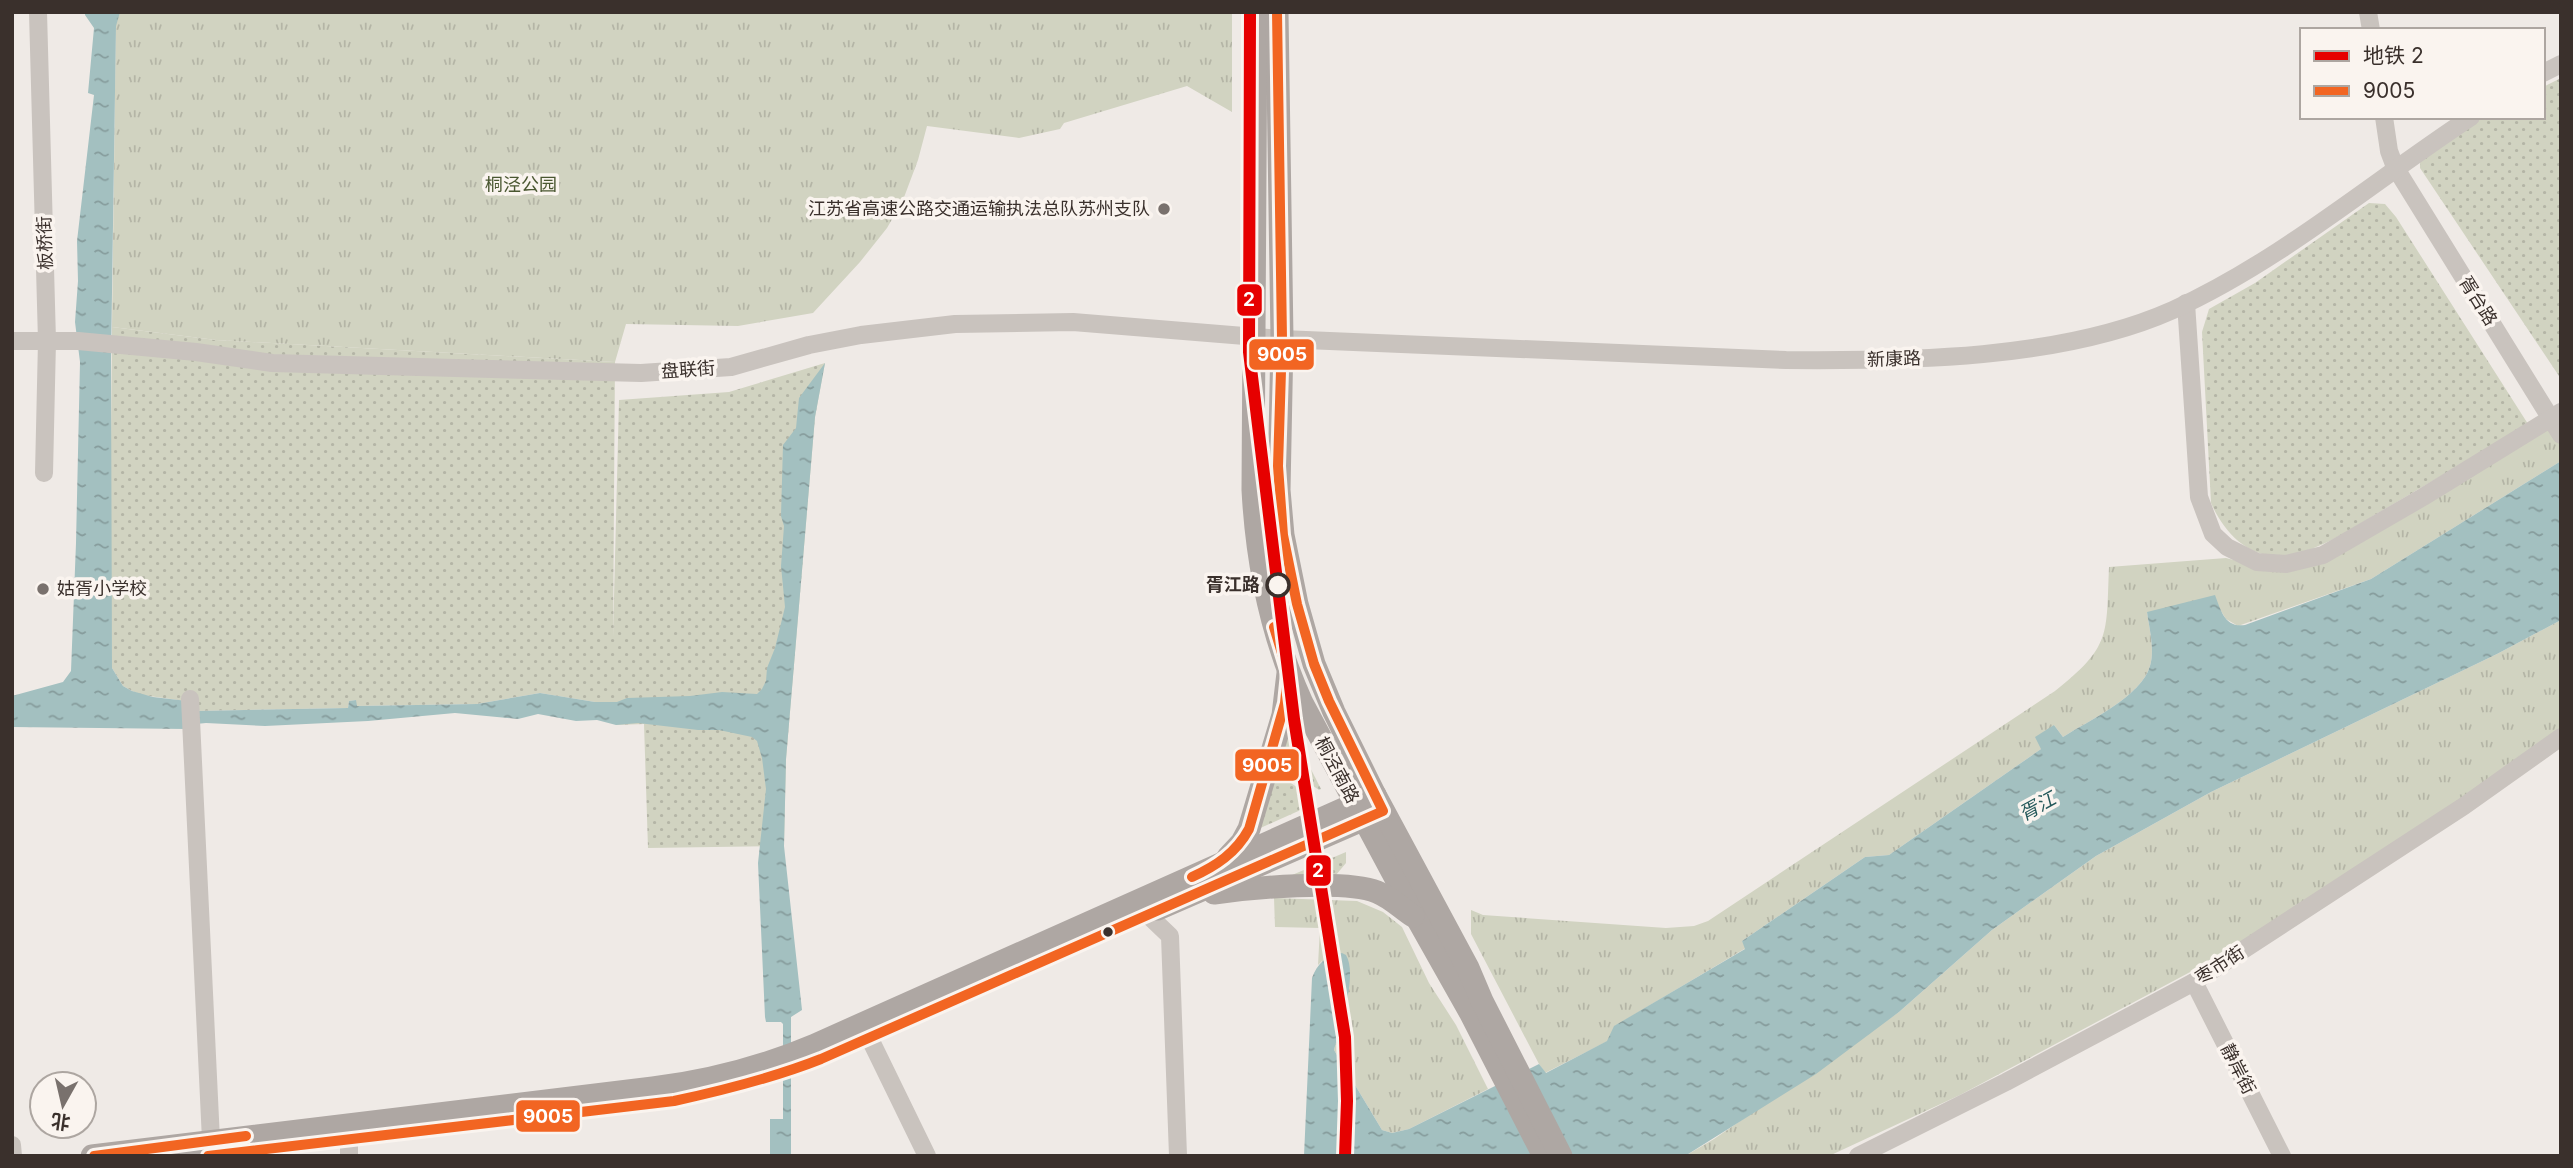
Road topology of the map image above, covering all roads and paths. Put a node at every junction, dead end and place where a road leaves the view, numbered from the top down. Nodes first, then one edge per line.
1 (38, 12) edge
2 (1256, 12) edge
3 (1277, 12) edge
4 (2561, 64) edge
5 (2545, 72) edge
6 (2384, 119) edge
7 (2468, 119) edge
8 (2395, 167) junction
9 (2186, 303) junction
10 (1254, 336) junction
11 (1282, 339) junction
12 (12, 341) edge
13 (47, 341) junction
14 (2561, 411) edge
15 (2561, 435) edge
16 (44, 473) dead end
17 (1288, 673) junction
18 (190, 699) dead end
19 (2561, 737) edge
20 (1369, 807) junction
21 (1221, 863) junction
22 (1186, 897) junction
23 (1147, 914) junction
24 (1417, 918) junction
25 (2194, 982) junction
26 (869, 1037) junction
27 (835, 1044) junction
28 (1506, 1065) junction
29 (714, 1086) junction
30 (12, 1145) edge
31 (349, 1147) edge
32 (209, 1148) edge
33 (13, 1156) edge
34 (92, 1156) edge
35 (927, 1156) edge
36 (1178, 1156) edge
37 (1544, 1156) edge
38 (1561, 1156) edge
39 (1858, 1156) edge
40 (2282, 1156) edge

1 - 13 street, 板桥街
2 - 10 main road, 桐泾南路
3 - 11 main road, 桐泾南路
4 - 5 street
6 - 8 street, 胥台路
7 - 8 street, 新康路
8 - 9 street, 新康路
8 - 15 street, 胥台路
9 - 11 street, 新康路
9 - 14 street
10 - 11 street, 新康路
10 - 13 street, 盘联街
10 - 17 main road, 桐泾南路
11 - 20 main road, 桐泾南路
12 - 13 street, 盘联街
13 - 16 street, 板桥街
17 - 20 main road, 桐泾南路
17 - 21 main road
18 - 32 street
19 - 25 street, 枣市街
20 - 21 main road
20 - 22 main road
20 - 24 main road, 桐泾南路
20 - 28 main road, 桐泾南路
21 - 27 main road
22 - 23 main road
22 - 24 main road
23 - 26 main road
23 - 36 street
24 - 28 main road, 桐泾南路
25 - 39 street, 枣市街
25 - 40 street, 静岸街
26 - 27 main road
26 - 35 street
27 - 29 main road
28 - 37 main road, 桐泾南路
28 - 38 main road, 桐泾南路
29 - 31 main road
29 - 32 main road
30 - 33 street
31 - 32 main road
32 - 34 main road

